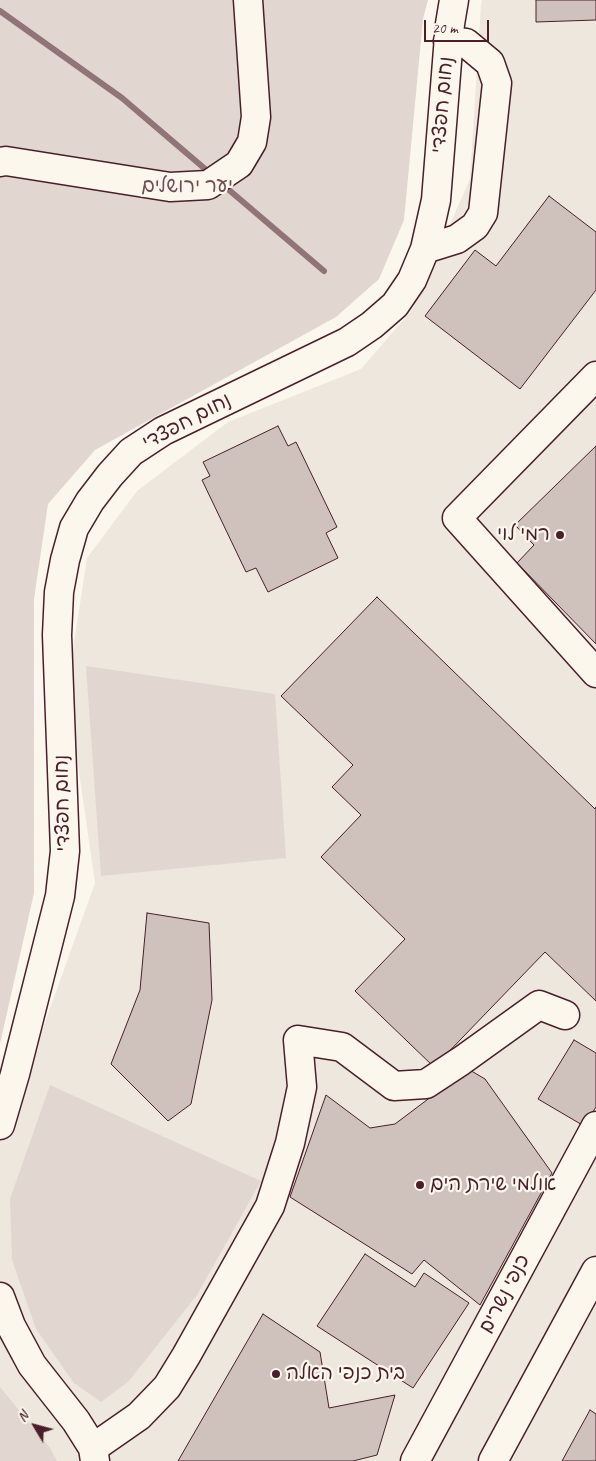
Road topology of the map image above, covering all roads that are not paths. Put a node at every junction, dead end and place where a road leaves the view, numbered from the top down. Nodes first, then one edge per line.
1 (248, 0) edge
2 (454, 0) edge
3 (448, 41) junction
4 (0, 162) edge
5 (425, 249) junction
6 (596, 376) edge
7 (596, 673) edge
8 (565, 1015) dead end
9 (0, 1125) edge
10 (596, 1126) edge
11 (596, 1271) edge
12 (0, 1297) edge
13 (0, 1319) edge
14 (20, 1342) junction
15 (94, 1454) edge
16 (414, 1461) edge
17 (493, 1461) edge

1 - 4 street
2 - 3 street, נחום חפצדי
3 - 5 street, נחום חפצדי
3 - 5 street
5 - 9 street, נחום חפצדי
6 - 7 street
8 - 15 street
10 - 16 street, כנפי נשרים
11 - 17 street
12 - 14 street
13 - 14 street
14 - 15 street

